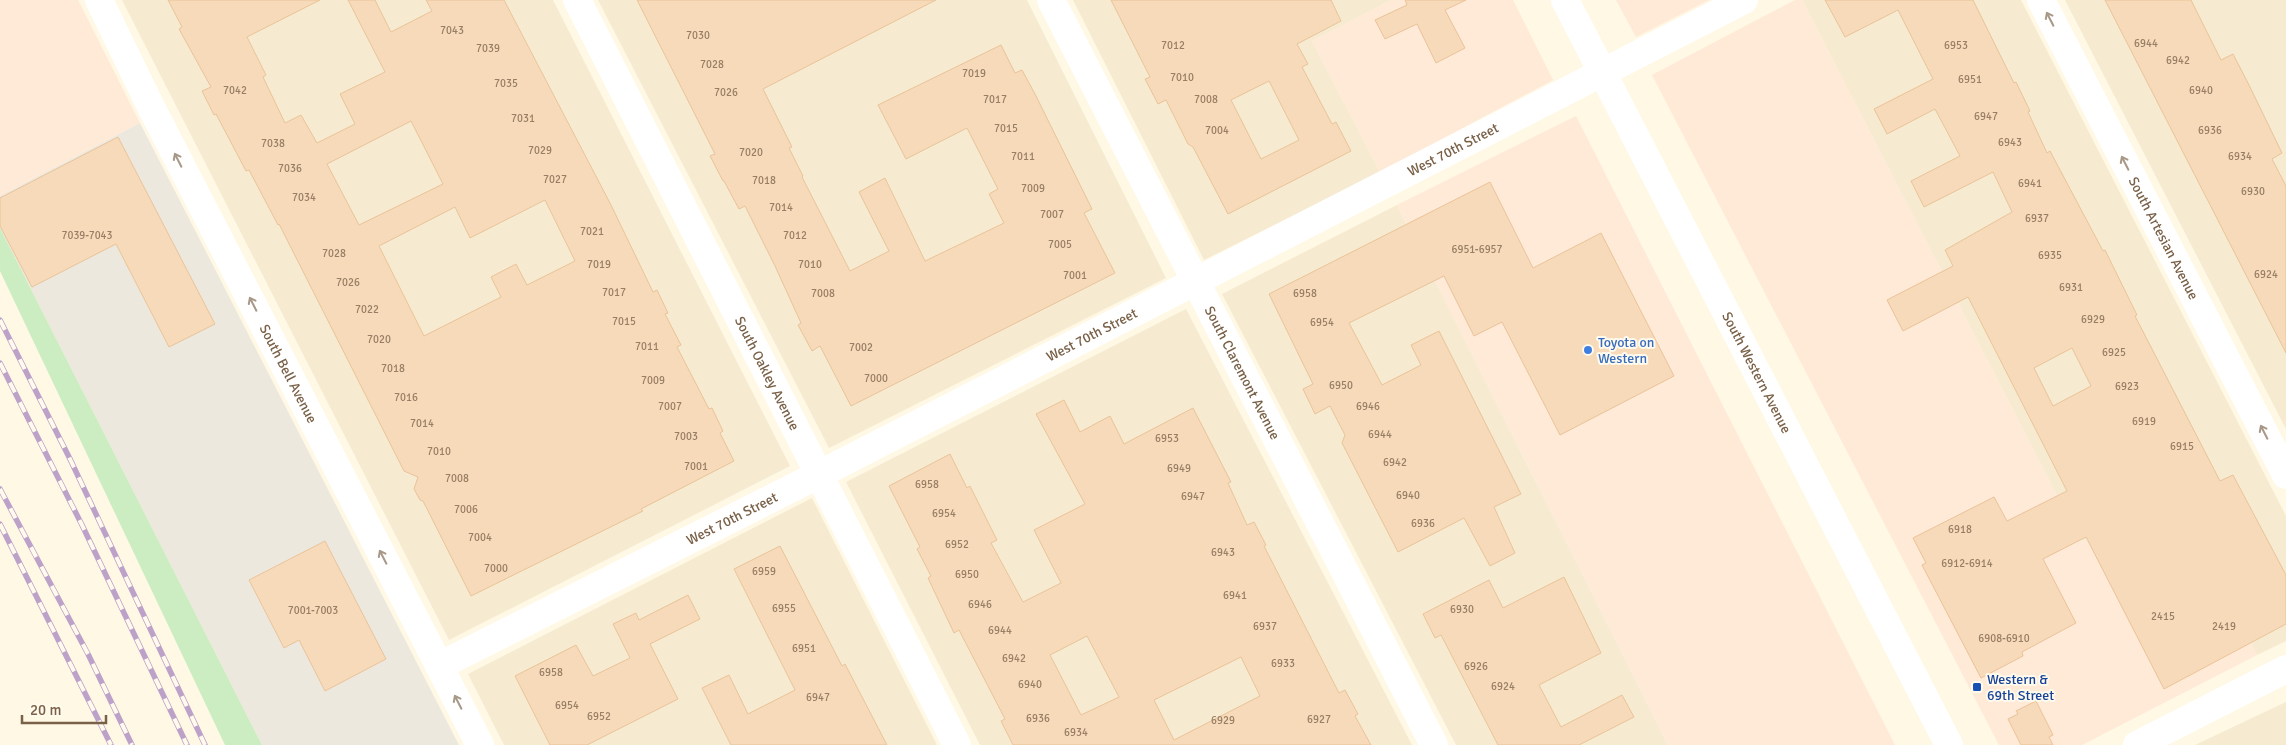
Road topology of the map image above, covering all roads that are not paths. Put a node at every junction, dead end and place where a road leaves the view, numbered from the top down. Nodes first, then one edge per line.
1 (99, 0) edge
2 (577, 0) edge
3 (1051, 0) edge
4 (1565, 0) edge
5 (1744, 0) edge
6 (2040, 0) edge
7 (1602, 72) junction
8 (1195, 281) junction
9 (820, 474) junction
10 (2286, 475) edge
11 (440, 666) junction
12 (2286, 669) edge
13 (480, 745) edge
14 (957, 745) edge
15 (1434, 745) edge
16 (1949, 745) edge
17 (2137, 745) edge

11 -> 1 street, South Bell Avenue
2 - 9 street, South Oakley Avenue
3 - 8 street, South Claremont Avenue
4 - 7 street, South Western Avenue
5 - 7 street, West 70th Street
10 -> 6 street, South Artesian Avenue
7 - 8 street, West 70th Street
7 - 16 street, South Western Avenue
8 - 9 street, West 70th Street
8 - 15 street, South Claremont Avenue
9 - 11 street, West 70th Street
9 - 14 street, South Oakley Avenue
13 -> 11 street, South Bell Avenue
12 - 17 street

